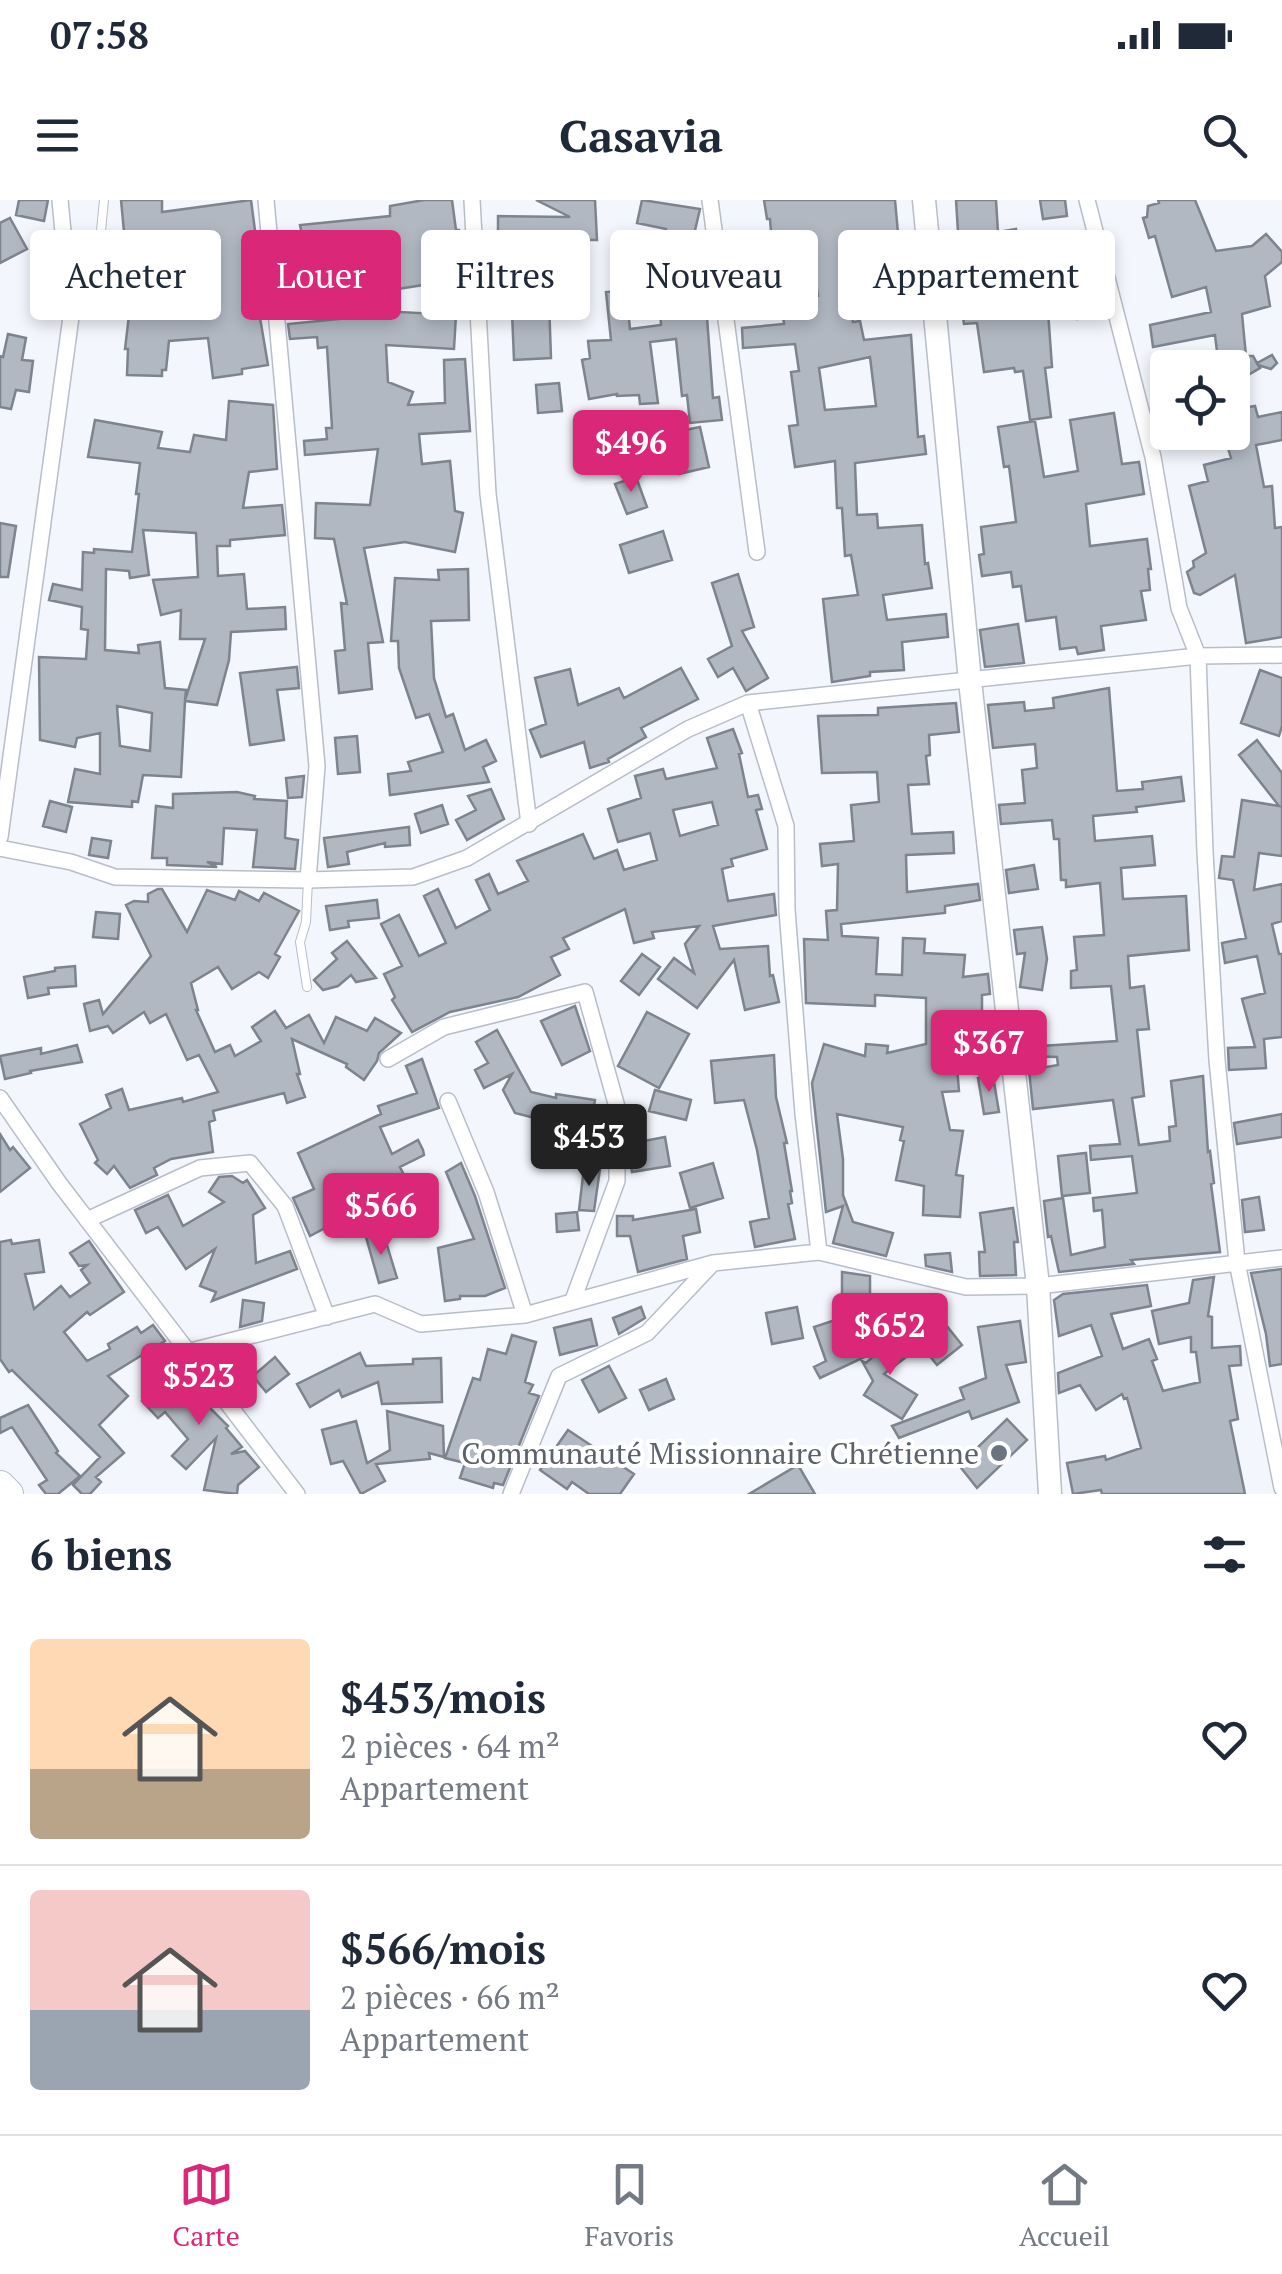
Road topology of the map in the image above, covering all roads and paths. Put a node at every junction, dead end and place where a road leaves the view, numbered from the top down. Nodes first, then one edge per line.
1 (60, 200) edge
2 (104, 200) edge
3 (266, 200) edge
4 (472, 200) edge
5 (710, 200) edge
6 (924, 200) edge
7 (1087, 200) edge
8 (63, 230) edge
9 (101, 230) edge
10 (71, 320) edge
11 (757, 552) dead end
12 (1282, 655) edge
13 (1198, 656) junction
14 (970, 681) junction
15 (748, 703) junction
16 (530, 824) junction
17 (0, 837) edge
18 (0, 848) edge
19 (308, 880) junction
20 (307, 986) dead end
21 (388, 1059) dead end
22 (0, 1098) edge
23 (448, 1101) dead end
24 (87, 1220) junction
25 (819, 1252) junction
26 (1282, 1258) edge
27 (713, 1262) junction
28 (1237, 1262) junction
29 (1038, 1286) junction
30 (572, 1300) junction
31 (525, 1315) junction
32 (327, 1317) junction
33 (187, 1352) junction
34 (0, 1486) edge
35 (1282, 1488) edge
36 (8, 1494) edge
37 (297, 1494) edge
38 (510, 1494) edge
39 (1050, 1494) edge

1 - 8 street
2 - 9 lane
3 - 19 street
4 - 16 street
5 - 11 street
6 - 14 street
7 - 13 street
10 - 17 street
12 - 13 street
13 - 14 street
13 - 28 street
14 - 15 street
14 - 29 street
15 - 16 street
15 - 25 street
16 - 19 street
18 - 19 street
19 - 20 lane
21 - 30 street
22 - 24 street
23 - 31 street
24 - 32 street
24 - 33 street
25 - 27 street
25 - 29 street
26 - 28 street
27 - 30 street
27 - 38 street
28 - 29 street
28 - 35 street
29 - 39 street
30 - 31 street
31 - 32 street
32 - 33 street
33 - 37 street
34 - 36 highway

